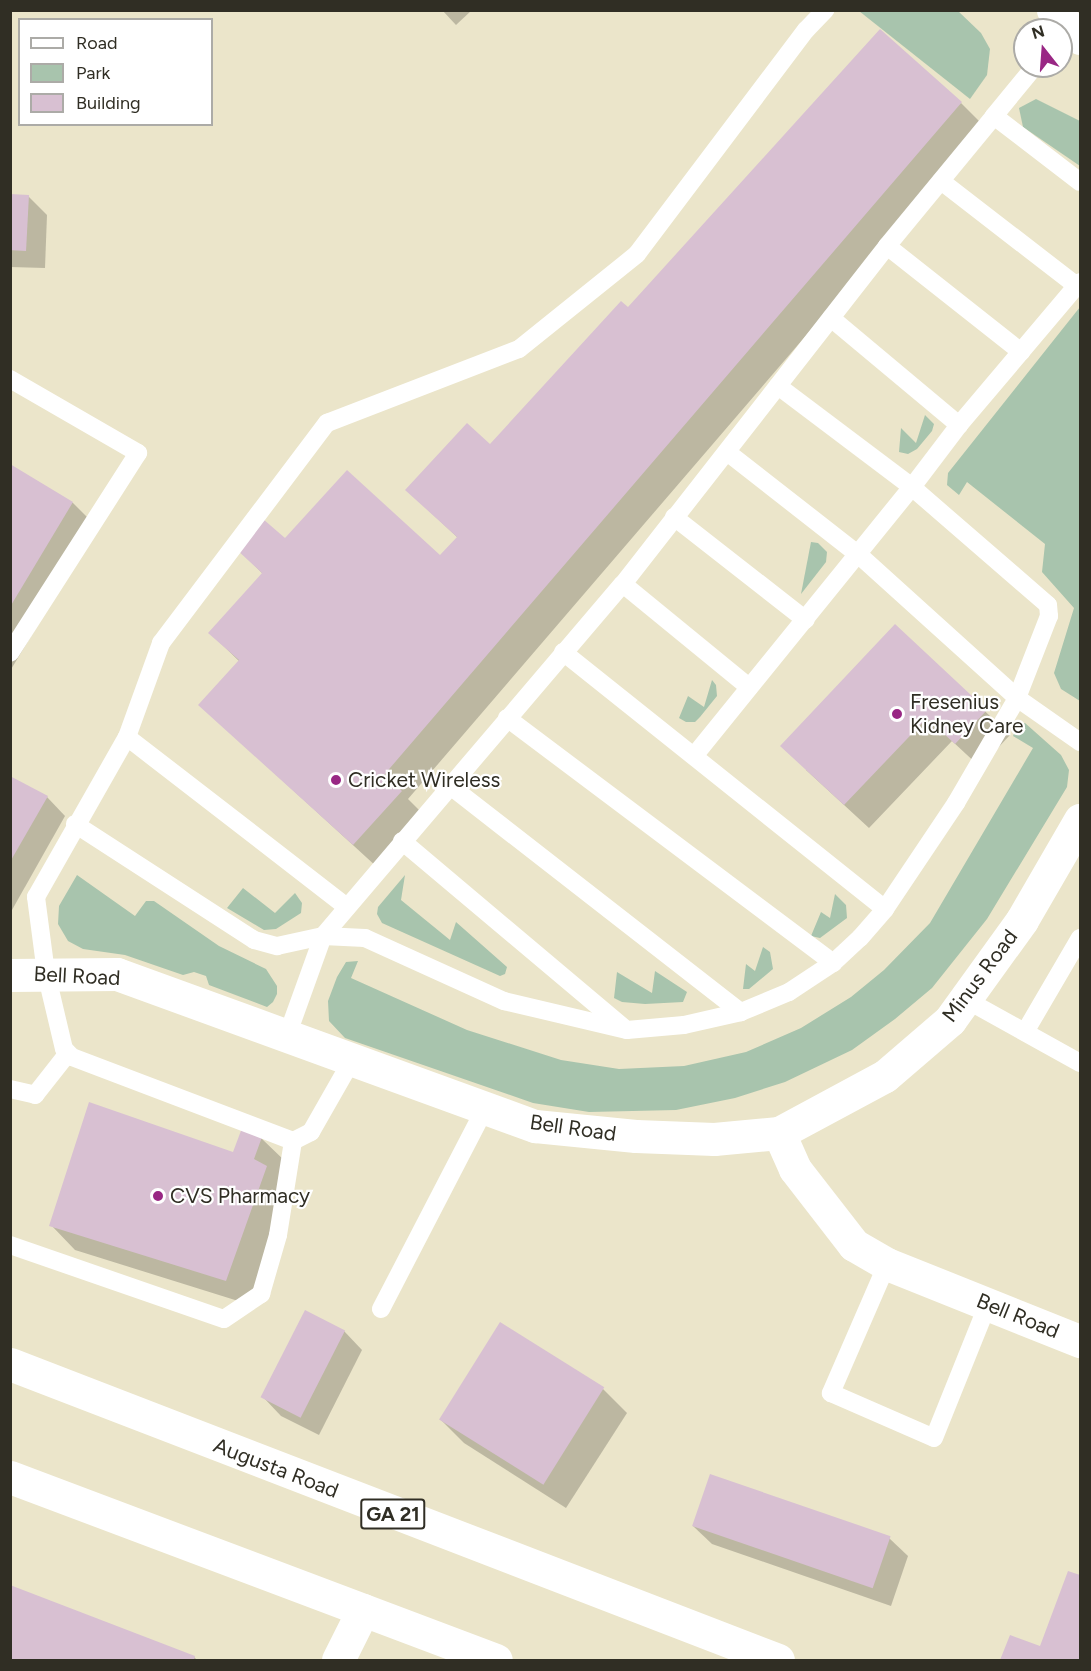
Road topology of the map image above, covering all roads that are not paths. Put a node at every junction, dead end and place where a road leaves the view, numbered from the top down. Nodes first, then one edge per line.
1 (825, 10) edge
2 (1025, 78) edge
3 (994, 116) junction
4 (941, 181) junction
5 (1080, 182) edge
6 (887, 246) junction
7 (1079, 284) edge
8 (831, 318) junction
9 (1021, 352) junction
10 (10, 380) edge
11 (778, 386) junction
12 (959, 425) junction
13 (727, 452) junction
14 (912, 487) junction
15 (674, 517) junction
16 (859, 555) junction
17 (623, 584) junction
18 (806, 620) junction
19 (562, 652) junction
20 (10, 653) edge
21 (749, 687) junction
22 (1017, 698) junction
23 (507, 718) junction
24 (127, 737) junction
25 (1080, 742) edge
26 (694, 756) junction
27 (449, 785) junction
28 (1080, 820) edge
29 (75, 824) junction
30 (402, 841) junction
31 (347, 908) junction
32 (885, 909) junction
33 (323, 936) junction
34 (1080, 938) edge
35 (833, 963) junction
36 (46, 974) junction
37 (10, 975) edge
38 (965, 999) junction
39 (741, 1012) junction
40 (627, 1030) junction
41 (1025, 1032) junction
42 (287, 1036) junction
43 (68, 1053) junction
44 (352, 1060) junction
45 (1080, 1063) edge
46 (10, 1089) edge
47 (485, 1108) junction
48 (779, 1133) junction
49 (293, 1140) junction
50 (10, 1245) edge
51 (887, 1264) junction
52 (988, 1304) junction
53 (381, 1309) dead end
54 (1080, 1341) edge
55 (10, 1364) edge
56 (10, 1477) edge
57 (363, 1611) junction
58 (338, 1660) edge
59 (496, 1660) edge
60 (778, 1660) edge

1 - 24 lane
2 - 3 lane
3 - 4 lane
3 - 5 lane
4 - 6 lane
4 - 7 lane
6 - 8 lane
6 - 9 lane
7 - 9 lane
8 - 11 lane
8 - 12 lane
9 - 12 lane
10 - 20 lane
11 - 13 lane
11 - 14 lane
12 - 14 lane
13 - 15 lane
13 - 16 lane
14 - 16 lane
14 - 22 lane
15 - 17 lane
15 - 18 lane
16 - 18 lane
16 - 22 lane
17 - 19 lane
17 - 21 lane
18 - 21 lane
19 - 23 lane
19 - 26 lane
21 - 26 lane
22 - 25 lane
22 - 32 lane
23 - 27 lane
23 - 35 lane
24 - 29 lane
24 - 31 lane
26 - 32 lane
27 - 30 lane
27 - 39 lane
28 - 38 main road, Minus Road
29 - 33 lane
29 - 36 lane
30 - 31 lane
30 - 40 lane
31 - 33 lane
32 - 35 lane
33 - 40 lane
33 - 42 lane
34 - 41 lane
35 - 39 lane
36 - 37 main road, Bell Road
36 - 42 main road, Bell Road
36 - 43 lane
38 - 41 lane
38 - 48 main road, Minus Road
39 - 40 lane
41 - 45 lane
42 - 44 main road, Bell Road
43 - 46 lane
43 - 49 lane
44 - 47 main road, Bell Road
44 - 49 lane
47 - 48 main road, Bell Road
47 - 53 lane
48 - 51 main road, Bell Road
49 - 50 lane
51 - 52 main road, Bell Road
51 - 52 lane
52 - 54 main road, Bell Road
55 - 60 main road, Augusta Road / GA 21
56 - 57 main road
57 - 58 main road
57 - 59 main road

